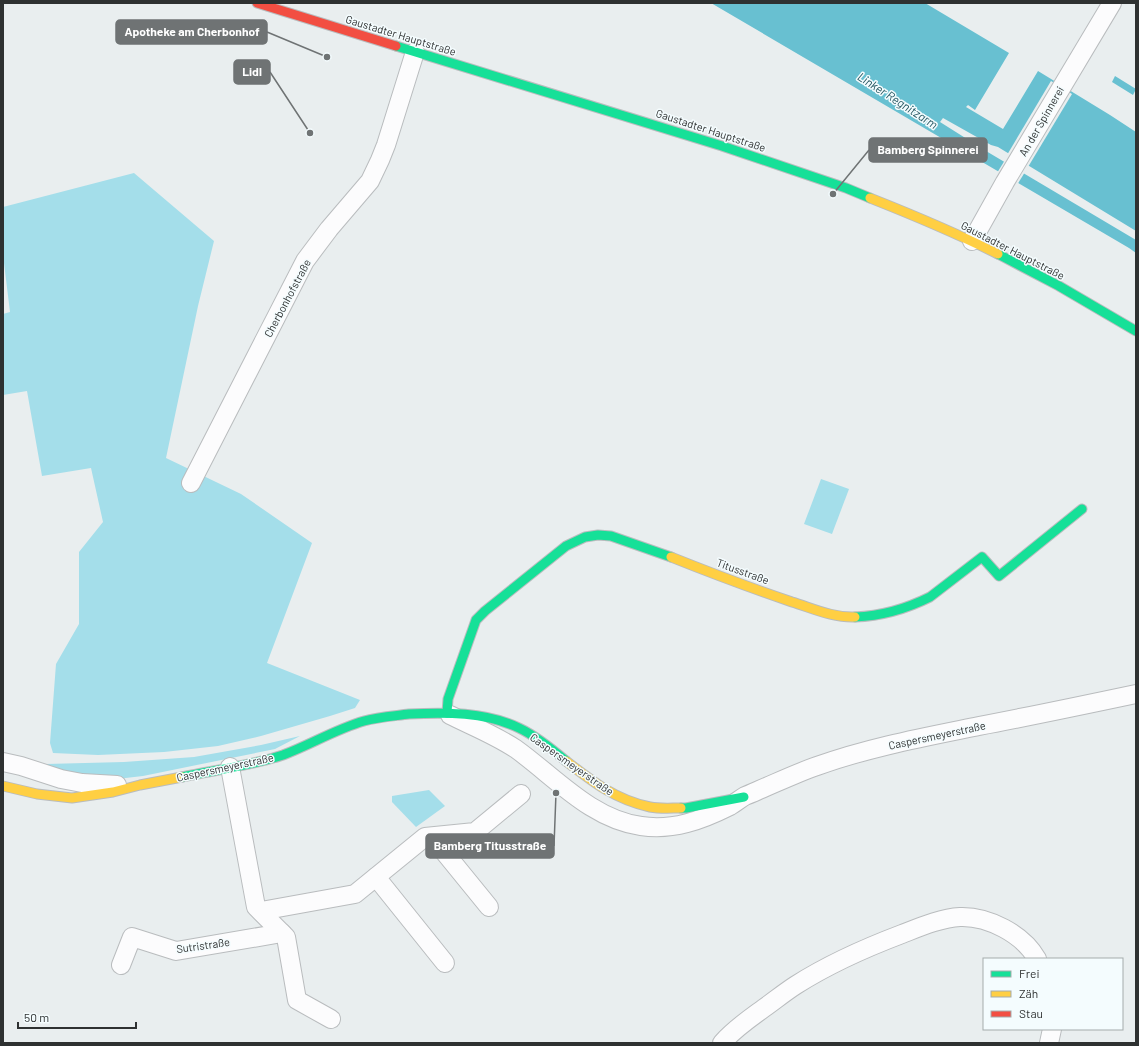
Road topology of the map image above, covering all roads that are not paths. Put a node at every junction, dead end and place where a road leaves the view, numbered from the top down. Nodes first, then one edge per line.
1 (257, 3) edge
2 (1112, 3) edge
3 (415, 52) junction
4 (972, 241) junction
5 (1136, 331) edge
6 (191, 483) dead end
7 (1082, 508) dead end
8 (1136, 694) edge
9 (447, 713) junction
10 (3, 762) edge
11 (230, 767) junction
12 (140, 785) junction
13 (3, 786) edge
14 (521, 794) dead end
15 (432, 837) junction
16 (376, 877) junction
17 (490, 907) dead end
18 (260, 911) junction
19 (282, 933) junction
20 (1036, 958) edge
21 (445, 963) dead end
22 (121, 964) dead end
23 (331, 1019) dead end
24 (1052, 1030) edge
25 (722, 1043) edge
26 (1049, 1043) edge

1 - 3 street, Gaustadter Hauptstraße
2 - 4 street, An der Spinnerei
3 - 4 street, Gaustadter Hauptstraße
3 - 6 street, Cherbonhofstraße
4 - 5 street, Gaustadter Hauptstraße
7 - 9 street, Titusstraße
8 - 9 street, Caspersmeyerstraße
9 - 11 street, Caspersmeyerstraße
10 - 12 street, Caspersmeyerstraße
11 - 12 street, Caspersmeyerstraße
11 - 18 street
12 - 13 street, Caspersmeyerstraße
14 - 15 street
15 - 16 street
15 - 17 street
16 - 18 street
16 - 21 street
18 - 19 street
19 - 22 street, Sutristraße
19 - 23 street
20 - 25 street
24 - 26 street

